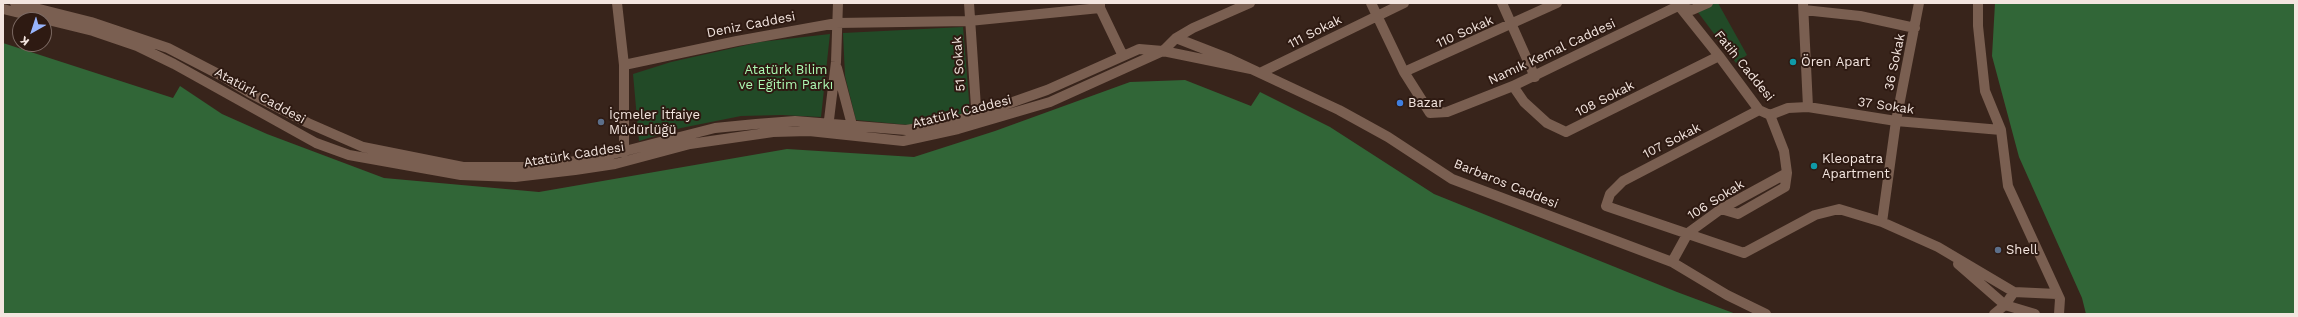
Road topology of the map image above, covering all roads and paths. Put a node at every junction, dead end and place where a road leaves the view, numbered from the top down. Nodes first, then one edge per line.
1 (15, 3) edge
2 (617, 3) edge
3 (838, 3) edge
4 (968, 3) edge
5 (1250, 3) edge
6 (1371, 3) edge
7 (1404, 3) edge
8 (1502, 3) edge
9 (1557, 3) edge
10 (1708, 3) edge
11 (1919, 3) edge
12 (1978, 3) edge
13 (1677, 4) edge
14 (1100, 5) edge
15 (1692, 7) edge
16 (1804, 7) edge
17 (3, 9) edge
18 (1376, 15) junction
19 (969, 21) junction
20 (837, 22) junction
21 (1512, 24) junction
22 (1915, 28) junction
23 (1176, 38) junction
24 (1163, 52) junction
25 (1123, 56) junction
26 (1720, 56) junction
27 (836, 62) junction
28 (624, 65) junction
29 (1256, 71) junction
30 (1404, 72) junction
31 (1535, 77) junction
32 (1513, 86) junction
33 (1808, 107) junction
34 (1760, 110) junction
35 (1770, 115) junction
36 (977, 120) junction
37 (1896, 121) junction
38 (852, 125) junction
39 (828, 128) junction
40 (2001, 130) junction
41 (844, 135) junction
42 (624, 152) junction
43 (1722, 209) joint
44 (1882, 222) junction
45 (1687, 234) junction
46 (1938, 247) junction
47 (1672, 262) junction
48 (2014, 292) junction
49 (2058, 297) junction
50 (2005, 306) junction
51 (1766, 314) edge
52 (1994, 314) edge
53 (2035, 314) edge
54 (2059, 314) edge

1 - 42 street, Atatürk Caddesi
2 - 28 street
3 - 20 street
4 - 19 street, 51 Sokak
5 - 23 street, Atatürk Caddesi
6 - 18 street, Namık Kemal Caddesi
7 - 18 street, 111 Sokak
8 - 21 street
9 - 21 street, 110 Sokak
10 - 15 street
11 - 22 street, 36 Sokak
12 - 40 street
13 - 15 street
13 - 26 street, Fatih Caddesi
13 - 31 street, Namık Kemal Caddesi
14 - 19 street, Deniz Caddesi
14 - 25 street
16 - 22 street
16 - 33 street
17 - 39 street, Atatürk Caddesi
18 - 29 street, 111 Sokak
18 - 30 street, Namık Kemal Caddesi
19 - 20 street, Deniz Caddesi
19 - 36 street, 51 Sokak
20 - 27 street
20 - 28 street, Deniz Caddesi
21 - 30 street, 110 Sokak
21 - 31 street
22 - 37 street, 36 Sokak
23 - 24 street, Atatürk Caddesi
23 - 29 street, Barbaros Caddesi
24 - 25 street, Atatürk Caddesi
24 - 29 street, Atatürk Caddesi
24 - 36 street, Atatürk Caddesi
25 - 36 street, Atatürk Caddesi
26 - 32 street, 108 Sokak
26 - 34 street, Fatih Caddesi
27 - 38 street
27 - 39 street
28 - 42 street
29 - 47 street, Barbaros Caddesi
30 - 32 street, Namık Kemal Caddesi
31 - 32 street, Namık Kemal Caddesi
33 - 35 street, 37 Sokak
33 - 37 street, 37 Sokak
34 - 35 street, Fatih Caddesi
34 - 45 street, 107 Sokak
35 - 43 street, Fatih Caddesi
36 - 38 street, Atatürk Caddesi
36 - 41 street, Atatürk Caddesi
37 - 40 street, 37 Sokak
37 - 44 street, 36 Sokak
38 - 39 street, Atatürk Caddesi
38 - 41 street
39 - 41 street, Atatürk Caddesi
39 - 42 street, Atatürk Caddesi
40 - 49 street
43 - 45 street, 106 Sokak
44 - 45 street
44 - 46 street
45 - 47 street, 106 Sokak
46 - 48 street
46 - 50 street
47 - 51 street, Barbaros Caddesi
48 - 49 street
48 - 50 street
49 - 54 street
50 - 52 street
50 - 53 street

